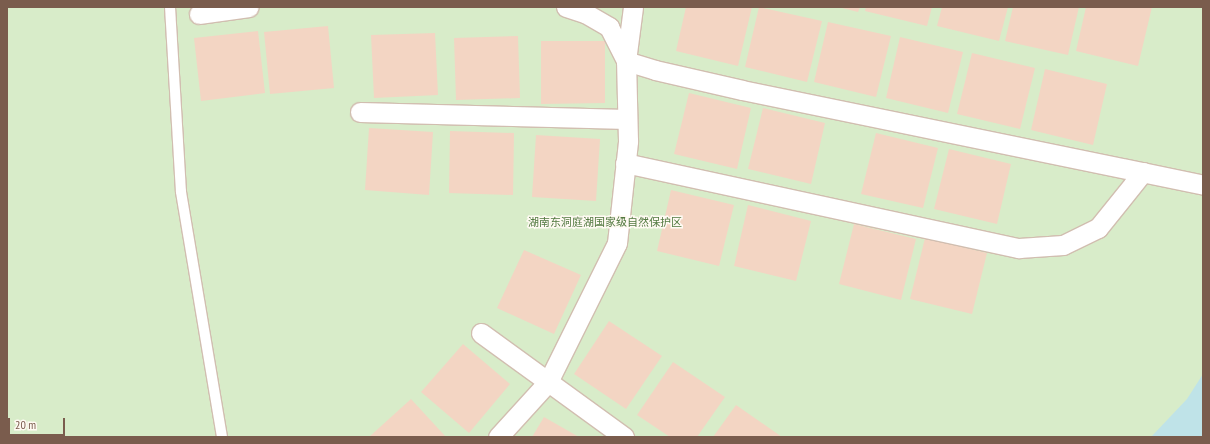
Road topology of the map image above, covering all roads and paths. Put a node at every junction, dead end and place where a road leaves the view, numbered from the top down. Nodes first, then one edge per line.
1 (170, 7) edge
2 (249, 7) edge
3 (566, 7) edge
4 (633, 7) edge
5 (199, 14) dead end
6 (626, 61) junction
7 (360, 112) dead end
8 (627, 119) junction
9 (625, 163) junction
10 (1143, 172) junction
11 (1203, 185) edge
12 (481, 333) dead end
13 (548, 382) junction
14 (222, 437) edge
15 (498, 437) edge
16 (624, 437) edge

1 - 14 lane
2 - 5 street
3 - 6 street
4 - 6 street
6 - 8 street
6 - 10 street
7 - 8 street
8 - 9 street
9 - 10 street
9 - 13 street
10 - 11 street
12 - 13 street
13 - 15 street
13 - 16 street

